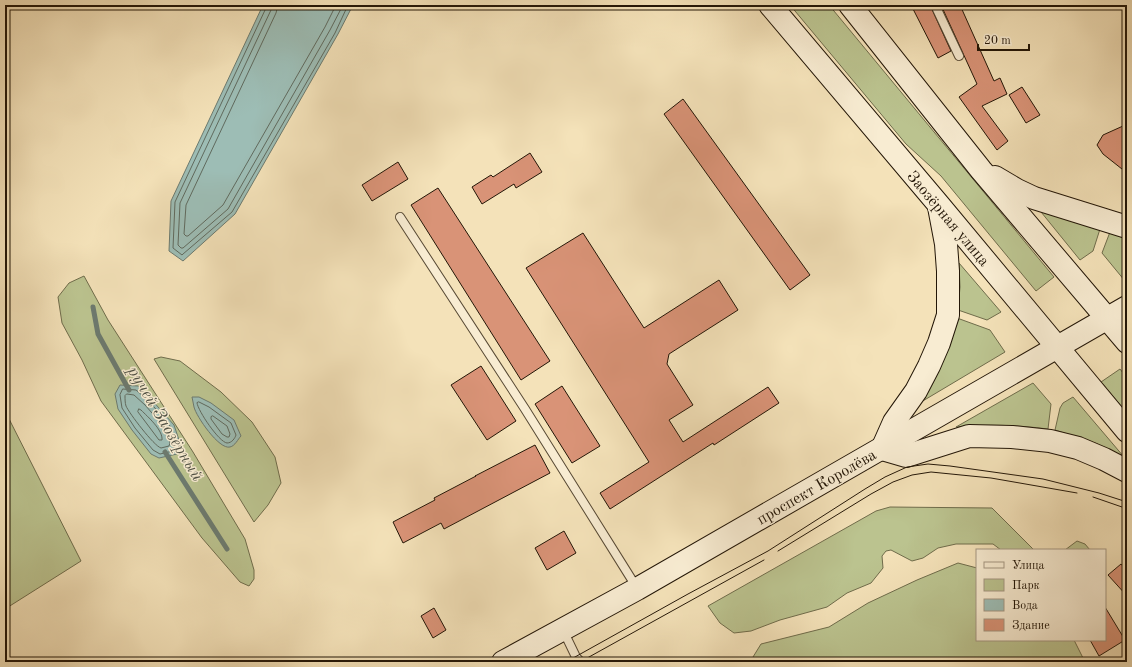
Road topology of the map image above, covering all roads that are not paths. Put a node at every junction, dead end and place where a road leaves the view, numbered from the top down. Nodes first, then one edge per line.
1 (770, 5) edge
2 (850, 5) edge
3 (935, 5) edge
4 (959, 56) dead end
5 (982, 170) junction
6 (938, 205) junction
7 (400, 217) dead end
8 (1127, 227) edge
9 (1127, 307) edge
10 (1107, 318) junction
11 (1127, 342) edge
12 (1057, 347) junction
13 (1127, 431) edge
14 (882, 449) junction
15 (1127, 471) edge
16 (637, 589) junction
17 (563, 629) junction
18 (503, 662) edge
19 (581, 662) edge

1 - 6 main road, Заозёрная улица
2 - 5 main road
3 - 4 lane
5 - 8 main road
5 - 10 main road
6 - 12 main road, Заозёрная улица
6 - 14 main road
7 - 16 lane
9 - 10 main road, проспект Королёва
10 - 11 main road
10 - 12 main road, проспект Королёва
12 - 13 main road, Заозёрная улица
12 - 14 main road, проспект Королёва
14 - 15 main road
14 - 16 main road, проспект Королёва
16 - 17 main road, проспект Королёва
17 - 18 main road, проспект Королёва
17 - 19 lane

